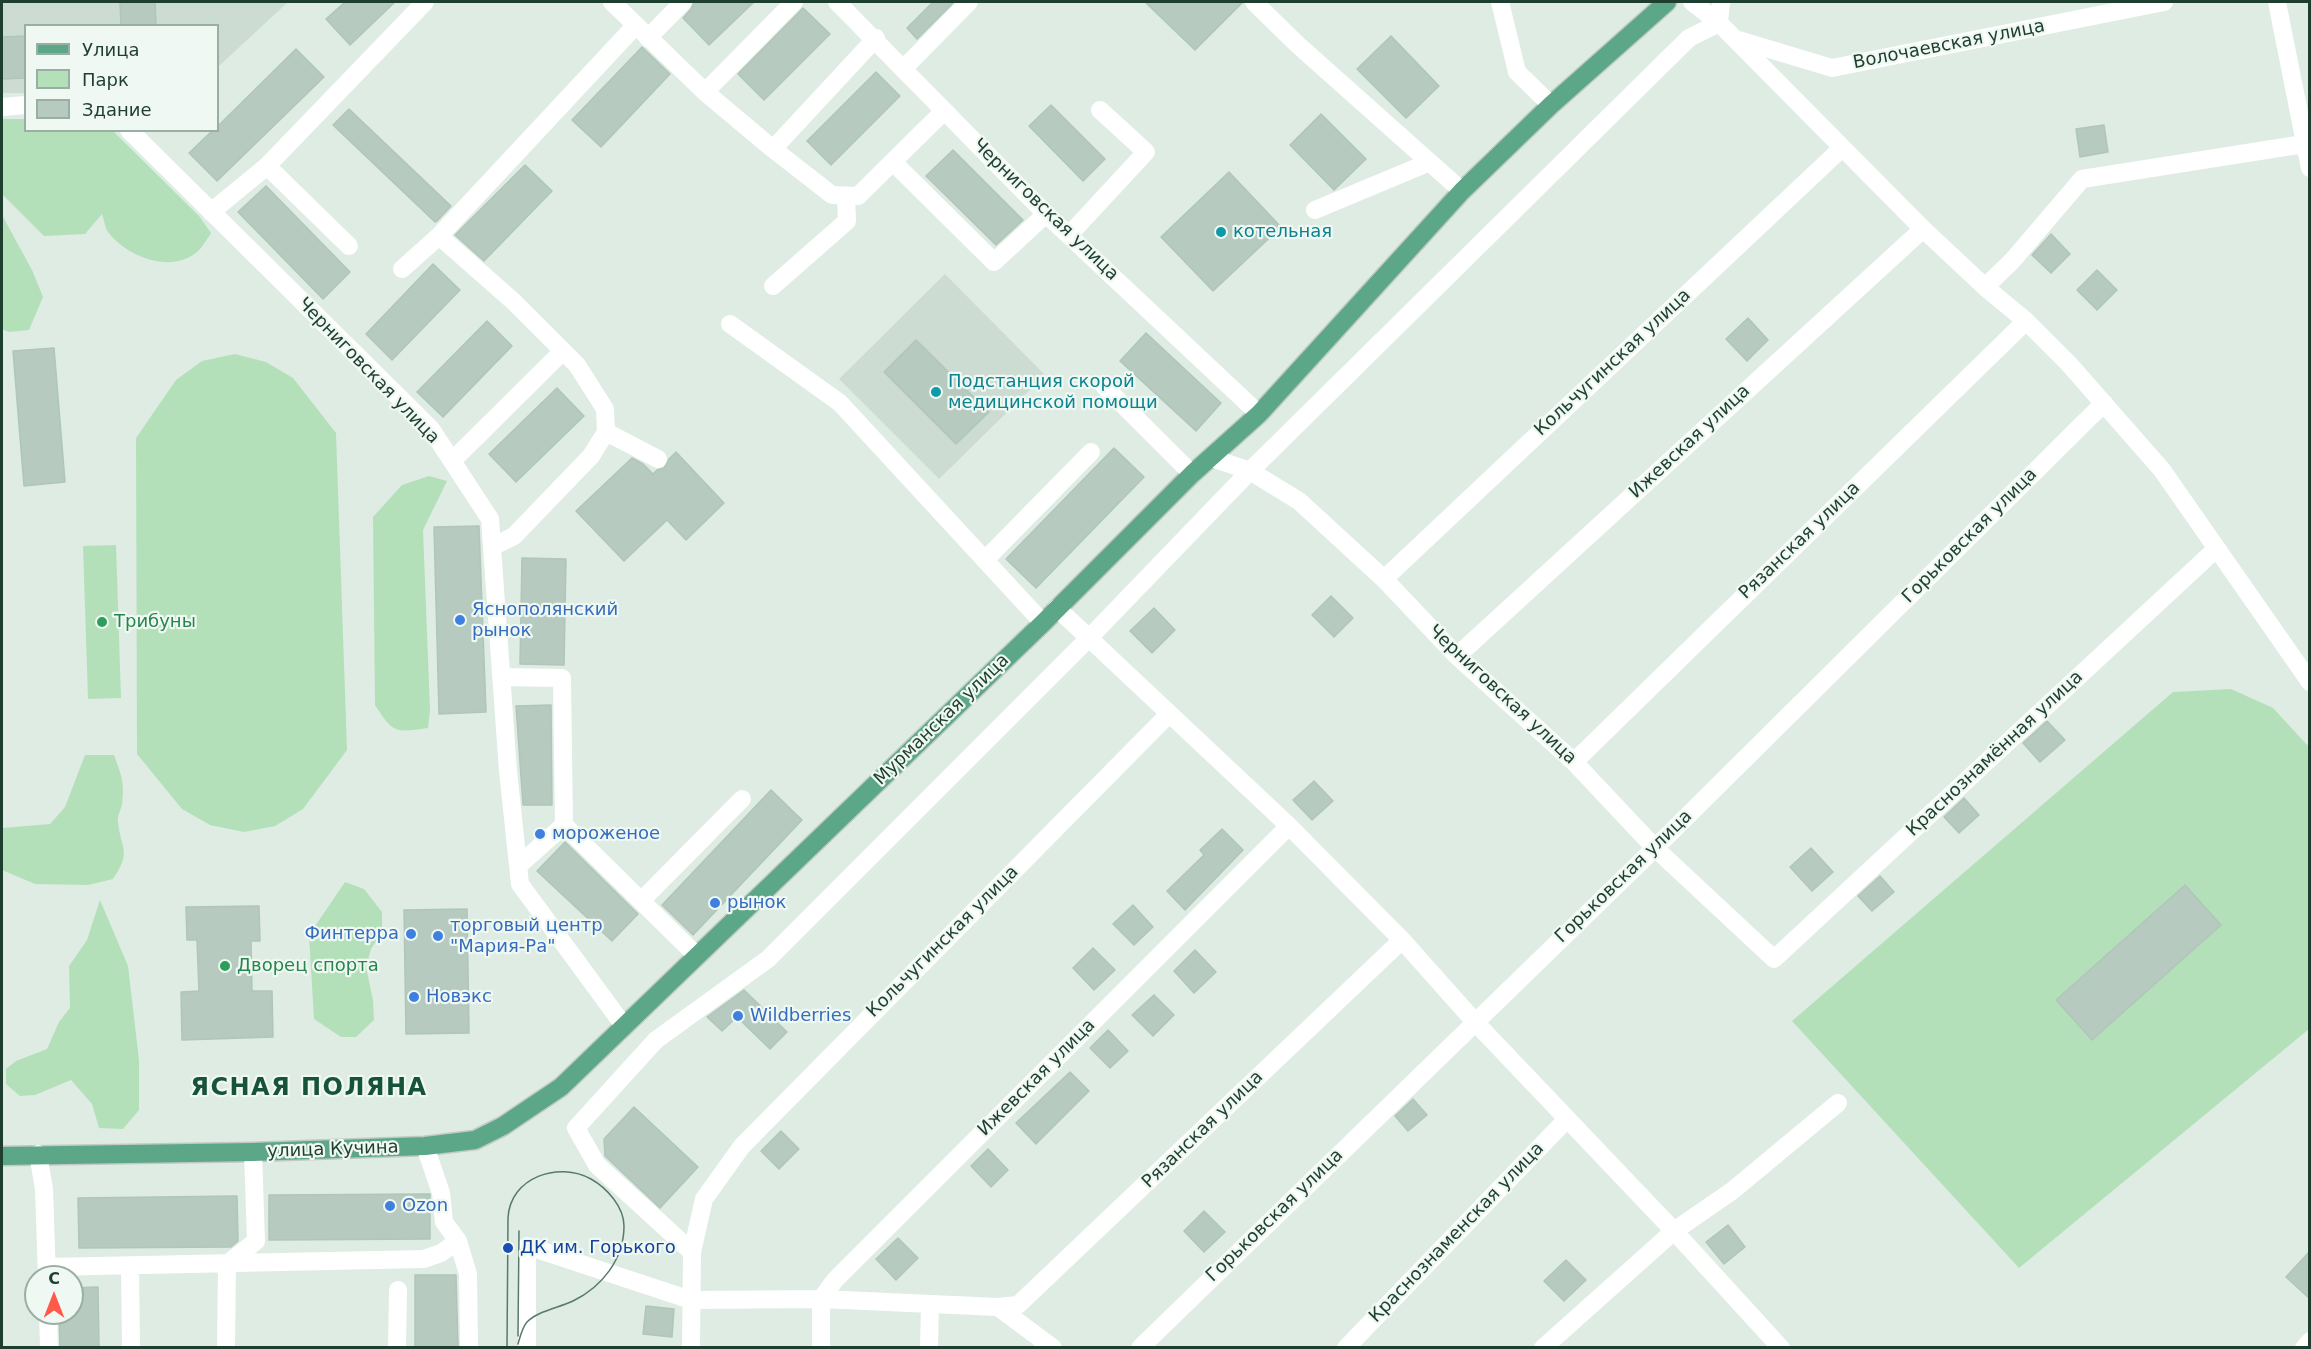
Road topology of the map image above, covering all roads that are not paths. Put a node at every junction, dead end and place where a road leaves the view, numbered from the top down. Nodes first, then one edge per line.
1 (425, 2) edge
2 (612, 2) edge
3 (683, 2) edge
4 (794, 2) edge
5 (837, 2) edge
6 (969, 2) edge
7 (1254, 2) edge
8 (1500, 2) edge
9 (1667, 2) edge
10 (1692, 2) edge
11 (1721, 2) edge
12 (2164, 2) edge
13 (2277, 2) edge
14 (1719, 23) junction
15 (642, 32) junction
16 (876, 38) junction
17 (1736, 39) junction
18 (903, 69) junction
19 (705, 92) junction
20 (24, 105) edge
21 (1551, 105) junction
22 (2, 107) edge
23 (1100, 110) dead end
24 (944, 111) junction
25 (131, 132) edge
26 (2304, 144) junction
27 (1842, 148) junction
28 (773, 149) junction
29 (893, 162) junction
30 (1430, 162) junction
31 (267, 166) junction
32 (2310, 168) edge
33 (1462, 191) junction
34 (846, 196) junction
35 (1315, 210) dead end
36 (212, 212) junction
37 (1046, 214) junction
38 (1923, 229) junction
39 (1069, 235) junction
40 (440, 236) junction
41 (349, 246) dead end
42 (402, 269) dead end
43 (773, 286) dead end
44 (1985, 287) junction
45 (2026, 321) junction
46 (730, 324) dead end
47 (563, 351) junction
48 (1104, 386) dead end
49 (2104, 403) junction
50 (1259, 414) junction
51 (606, 432) junction
52 (1091, 452) dead end
53 (1212, 458) junction
54 (658, 459) dead end
55 (452, 460) junction
56 (1250, 471) junction
57 (1192, 474) junction
58 (492, 547) junction
59 (2216, 549) junction
60 (985, 560) junction
61 (1384, 579) junction
62 (1057, 608) junction
63 (1043, 623) junction
64 (1089, 638) junction
65 (1457, 656) junction
66 (501, 677) junction
67 (2310, 682) edge
68 (1169, 714) junction
69 (1574, 762) junction
70 (742, 799) dead end
71 (564, 825) junction
72 (1289, 826) junction
73 (1655, 848) junction
74 (518, 866) junction
75 (641, 901) junction
76 (1402, 940) junction
77 (697, 956) junction
78 (1774, 959) joint
79 (1475, 1022) junction
80 (624, 1026) junction
81 (1838, 1103) dead end
82 (1567, 1119) junction
83 (425, 1146) junction
84 (253, 1152) junction
85 (38, 1155) junction
86 (2, 1156) edge
87 (1674, 1231) junction
88 (458, 1241) junction
89 (692, 1252) junction
90 (227, 1264) junction
91 (47, 1265) edge
92 (130, 1266) junction
93 (84, 1269) edge
94 (398, 1290) dead end
95 (821, 1299) junction
96 (691, 1300) junction
97 (930, 1304) junction
98 (998, 1307) junction
99 (48, 1325) edge
100 (2310, 1341) edge
101 (49, 1347) edge
102 (131, 1347) edge
103 (226, 1347) edge
104 (397, 1347) edge
105 (469, 1347) edge
106 (526, 1347) edge
107 (691, 1347) edge
108 (821, 1347) edge
109 (929, 1347) edge
110 (1053, 1347) edge
111 (1140, 1347) edge
112 (1346, 1347) edge
113 (1543, 1347) edge
114 (1781, 1347) edge
115 (2304, 1347) edge

1 - 31 street
2 - 15 street
3 - 15 street
4 - 19 street
5 - 16 street, Черниговская улица
6 - 18 street
7 - 30 street
8 - 21 street
9 - 21 main road, Мурманская улица
10 - 14 street
11 - 14 street
12 - 17 street, Волочаевская улица
13 - 26 street
14 - 17 street
14 - 56 street
15 - 19 street
15 - 40 street
16 - 18 street, Черниговская улица
16 - 28 street
17 - 27 street
18 - 24 street, Черниговская улица
19 - 28 street
20 - 22 street
21 - 33 main road, Мурманская улица
23 - 39 street
24 - 29 street
24 - 37 street, Черниговская улица
25 - 36 street, Черниговская улица
26 - 32 street
26 - 44 street
27 - 38 street
27 - 61 street, Кольчугинская улица
28 - 34 street
29 - 34 street
29 - 37 street
30 - 33 street
30 - 35 street
31 - 36 street
31 - 41 street
33 - 50 main road, Мурманская улица
34 - 43 street
36 - 55 street, Черниговская улица
37 - 39 street, Черниговская улица
38 - 44 street
38 - 65 street, Ижевская улица
39 - 50 street, Черниговская улица
40 - 42 street
40 - 47 street
44 - 45 street
45 - 49 street
45 - 69 street, Рязанская улица
46 - 60 street
47 - 51 street
47 - 55 street
48 - 57 street
49 - 59 street
49 - 73 street, Горьковская улица
50 - 53 main road, Мурманская улица
51 - 54 street
51 - 58 street
52 - 60 street
53 - 56 street, Черниговская улица
53 - 57 main road, Мурманская улица
55 - 58 street, Черниговская улица
56 - 61 street, Черниговская улица
56 - 64 street
57 - 62 main road, Мурманская улица
58 - 66 street, Черниговская улица
59 - 67 street
59 - 78 street, Краснознамённая улица
60 - 63 street
61 - 65 street, Черниговская улица
62 - 63 main road, Мурманская улица
62 - 64 street
63 - 77 main road, Мурманская улица
64 - 68 street
64 - 89 street
65 - 69 street, Черниговская улица
66 - 71 street
66 - 74 street, Черниговская улица
68 - 72 street
68 - 89 street, Кольчугинская улица
69 - 73 street, Черниговская улица
70 - 75 street
71 - 74 street
71 - 75 street
72 - 76 street
72 - 95 street, Ижевская улица
73 - 78 street, Черниговская улица
73 - 79 street, Горьковская улица
74 - 80 street, Черниговская улица
75 - 77 street
76 - 79 street
76 - 98 street, Рязанская улица
77 - 80 main road, Мурманская улица
79 - 82 street
79 - 111 street, Горьковская улица
80 - 83 main road, улица Кучина
81 - 87 street
82 - 87 street
82 - 112 street, Краснознаменская улица
83 - 84 main road, улица Кучина
83 - 88 street
84 - 85 main road, улица Кучина
84 - 90 street
85 - 86 main road, улица Кучина
85 - 91 street
87 - 113 street
87 - 114 street
88 - 90 street
88 - 105 street
89 - 96 street, Кольчугинская улица
90 - 92 street
90 - 103 street
92 - 93 street
92 - 102 street
94 - 104 street
95 - 96 street
95 - 97 street
95 - 108 street
96 - 106 street
96 - 107 street, Кольчугинская улица
97 - 98 street
97 - 109 street
98 - 110 street
99 - 101 street
100 - 115 street

